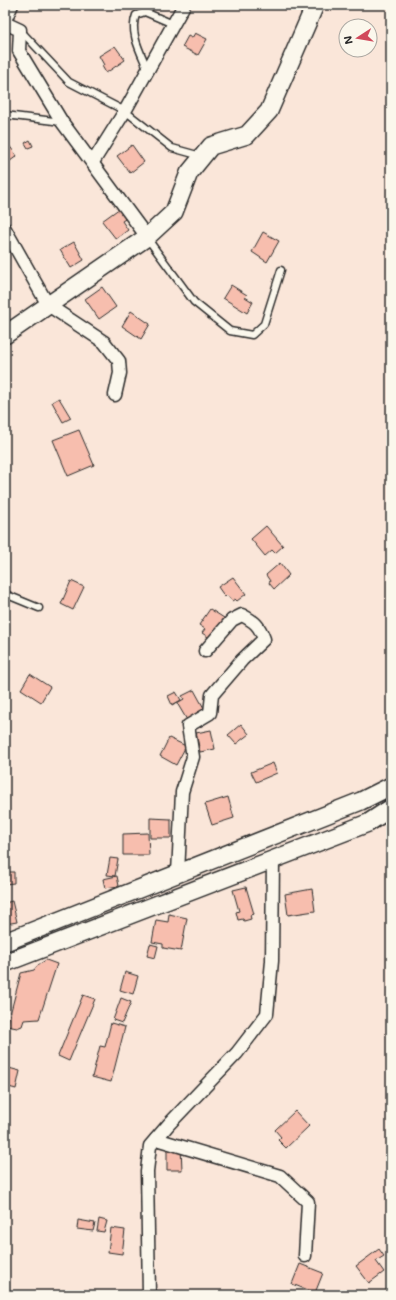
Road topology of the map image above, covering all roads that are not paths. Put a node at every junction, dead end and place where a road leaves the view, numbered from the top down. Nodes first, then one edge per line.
1 (12, 5) edge
2 (184, 5) edge
3 (315, 5) edge
4 (5, 21) edge
5 (173, 24) junction
6 (20, 30) junction
7 (148, 70) junction
8 (125, 111) junction
9 (5, 115) edge
10 (62, 122) junction
11 (203, 156) junction
12 (93, 162) junction
13 (5, 229) edge
14 (147, 237) junction
15 (281, 270) dead end
16 (48, 305) junction
17 (5, 335) edge
18 (114, 395) dead end
19 (5, 594) edge
20 (40, 608) dead end
21 (205, 652) dead end
22 (391, 786) edge
23 (391, 808) edge
24 (273, 859) junction
25 (178, 873) junction
26 (5, 942) edge
27 (5, 963) edge
28 (156, 1139) junction
29 (305, 1256) dead end
30 (149, 1295) edge

1 - 4 street
2 - 5 street
3 - 11 main road
4 - 6 street
5 - 7 street
5 - 7 lane
6 - 8 lane
6 - 10 street
7 - 8 street
8 - 11 lane
8 - 12 street
9 - 10 lane
10 - 12 street
11 - 14 main road
12 - 14 street
13 - 16 street
14 - 15 lane
14 - 16 main road
16 - 17 main road
16 - 18 street
19 - 20 lane
21 - 25 street
22 - 25 main road
23 - 24 main road
24 - 27 main road
24 - 28 street
25 - 26 main road
28 - 29 street
28 - 30 street

